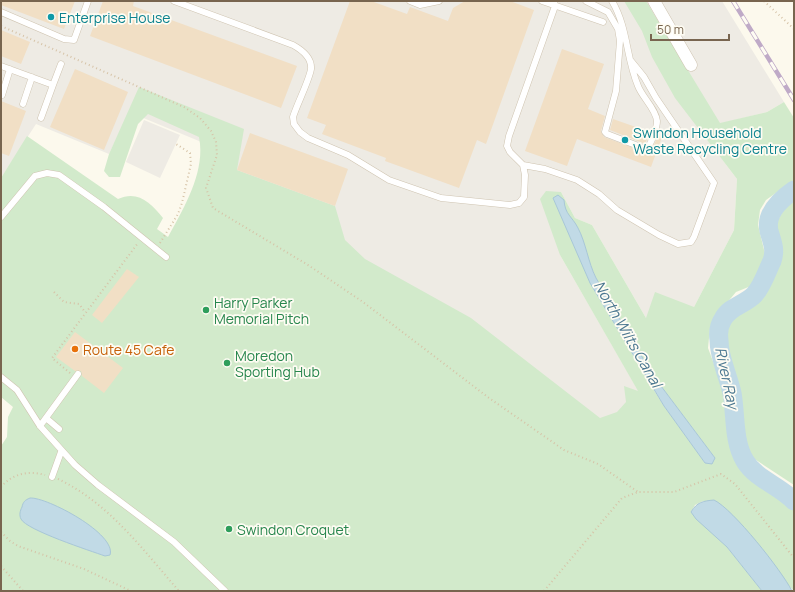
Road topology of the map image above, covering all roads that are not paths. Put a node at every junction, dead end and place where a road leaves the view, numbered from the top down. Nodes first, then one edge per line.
1 (88, 1) edge
2 (174, 1) edge
3 (410, 1) edge
4 (438, 1) edge
5 (542, 1) edge
6 (586, 1) edge
7 (612, 1) edge
8 (654, 1) edge
9 (554, 3) edge
10 (1, 12) edge
11 (603, 22) dead end
12 (631, 61) junction
13 (61, 64) dead end
14 (691, 65) dead end
15 (1, 66) edge
16 (10, 69) junction
17 (32, 78) junction
18 (53, 85) junction
19 (2, 95) edge
20 (23, 104) dead end
21 (41, 118) dead end
22 (524, 166) junction
23 (1, 217) edge
24 (166, 257) dead end
25 (77, 375) road end
26 (1, 377) edge
27 (46, 418) junction
28 (40, 426) junction
29 (59, 428) dead end
30 (61, 452) junction
31 (52, 477) road end
32 (225, 591) edge

1 - 10 lane
2 - 22 lane
3 - 4 lane
5 - 9 lane
6 - 12 lane
7 - 12 lane
8 - 14 street
9 - 11 lane
9 - 22 lane
12 - 22 lane
13 - 18 lane
15 - 16 lane
16 - 17 lane
16 - 19 lane
17 - 18 lane
17 - 20 lane
18 - 21 lane
23 - 24 lane
25 - 27 lane
26 - 28 lane
27 - 28 lane
27 - 29 lane
28 - 30 lane
30 - 31 lane
30 - 32 lane

